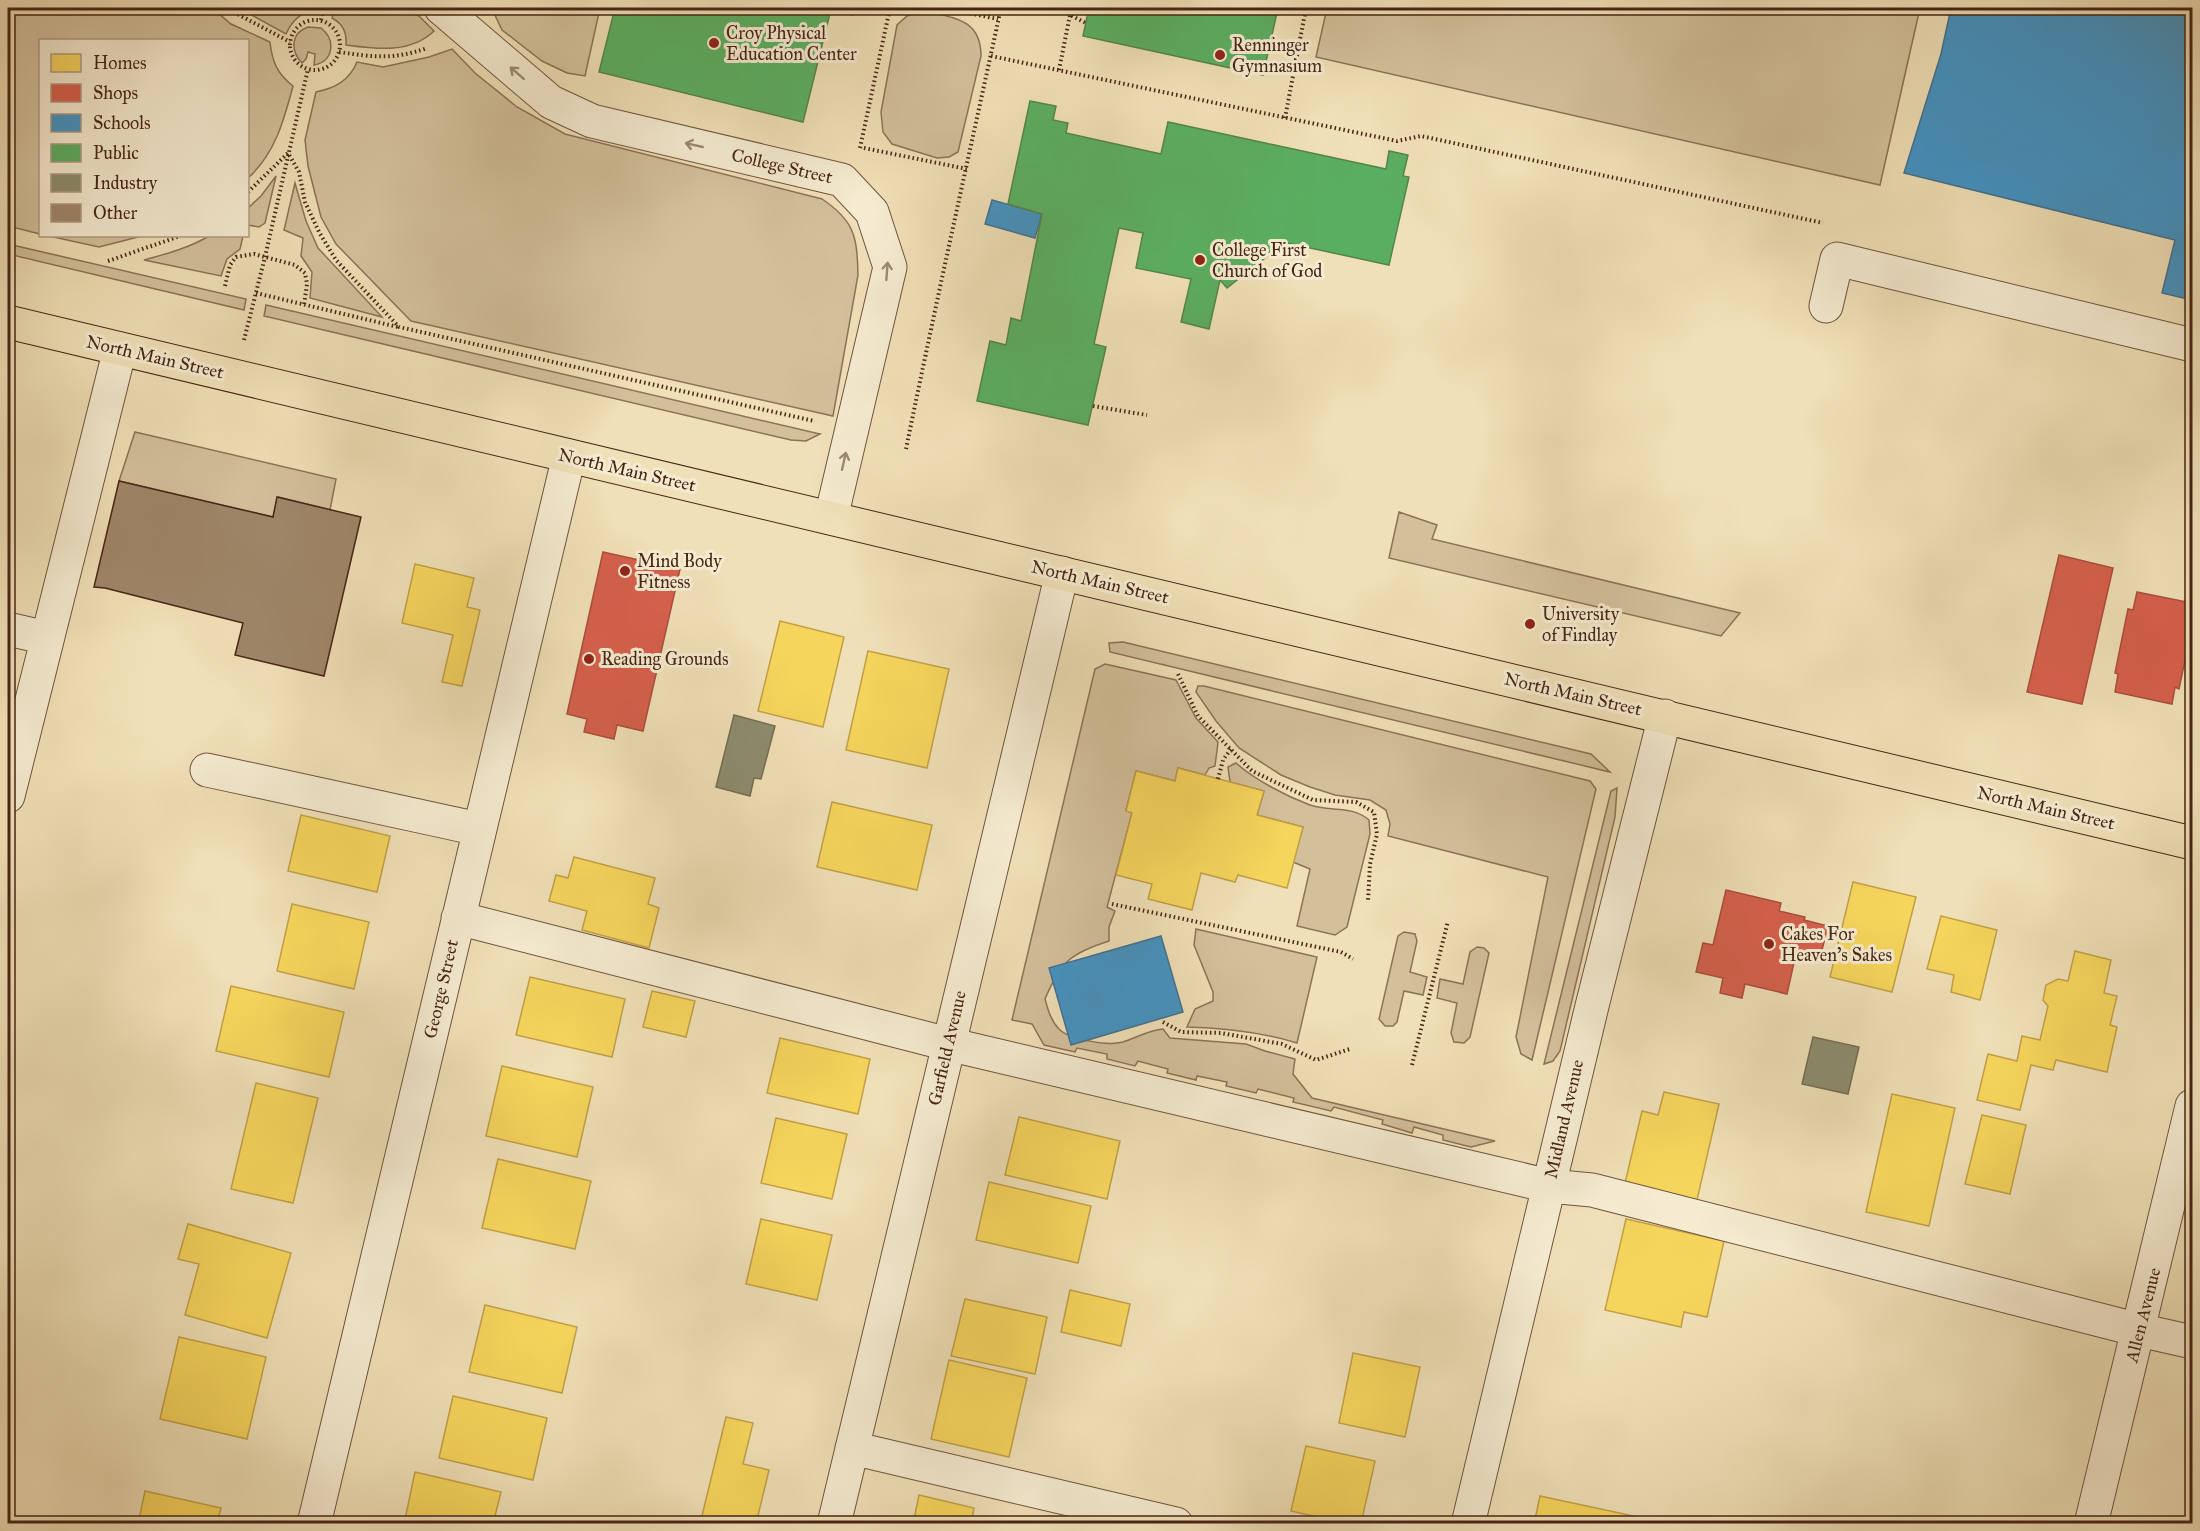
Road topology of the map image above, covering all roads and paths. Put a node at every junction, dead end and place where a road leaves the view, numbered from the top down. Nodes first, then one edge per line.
1 (226, 8) edge
2 (324, 8) edge
3 (890, 8) edge
4 (944, 8) edge
5 (1001, 8) edge
6 (1068, 8) edge
7 (1306, 8) edge
8 (1070, 15) junction
9 (452, 17) edge
10 (998, 19) junction
11 (321, 20) junction
12 (1086, 23) dead end
13 (290, 42) junction
14 (339, 52) junction
15 (990, 56) junction
16 (308, 69) junction
17 (1059, 70) junction
18 (1285, 118) junction
19 (860, 147) junction
20 (288, 153) junction
21 (967, 169) junction
22 (851, 189) junction
23 (249, 191) edge
24 (1823, 224) dead end
25 (177, 237) edge
26 (265, 257) junction
27 (108, 261) dead end
28 (225, 286) dead end
29 (256, 293) junction
30 (304, 305) junction
31 (1826, 306) dead end
32 (8, 322) edge
33 (399, 327) junction
34 (2193, 345) edge
35 (120, 349) junction
36 (234, 376) junction
37 (1093, 406) dead end
38 (1147, 416) dead end
39 (815, 422) dead end
40 (906, 449) dead end
41 (569, 456) junction
42 (831, 518) junction
43 (1062, 573) junction
44 (8, 629) edge
45 (47, 638) junction
46 (1178, 674) dead end
47 (1665, 716) junction
48 (1231, 749) junction
49 (207, 770) dead end
50 (1218, 779) dead end
51 (8, 796) edge
52 (479, 829) junction
53 (2193, 843) edge
54 (1368, 901) dead end
55 (1112, 904) dead end
56 (458, 918) junction
57 (1448, 921) dead end
58 (1353, 959) dead end
59 (1163, 1022) dead end
60 (948, 1044) junction
61 (1350, 1049) dead end
62 (1412, 1065) dead end
63 (2193, 1106) edge
64 (1548, 1186) junction
65 (2139, 1330) junction
66 (2193, 1342) edge
67 (852, 1448) junction
68 (314, 1524) edge
69 (834, 1524) edge
70 (1176, 1524) edge
71 (1468, 1524) edge
72 (2091, 1524) edge

1 - 13 path
2 - 11 path
3 - 19 path
4 - 10 path
5 - 10 path
6 - 8 path
7 - 18 path
8 - 12 path
8 - 17 path
9 - 14 path
22 -> 9 street, College Street
10 - 15 path
11 - 13 path
11 - 14 path
13 - 16 path
14 - 16 path
15 - 17 path
15 - 21 path
16 - 20 path
17 - 18 path
18 - 24 path
19 - 21 path
19 - 22 path
20 - 23 path
20 - 26 path
20 - 33 path
21 - 40 path
42 -> 22 street, College Street
25 - 27 path
26 - 28 path
26 - 29 path
26 - 30 path
29 - 30 path
29 - 36 path
30 - 33 path
31 - 34 street
32 - 35 main road, North Main Street
33 - 39 path
35 - 36 main road, North Main Street
35 - 45 street
36 - 41 main road, North Main Street
37 - 38 path
41 - 42 main road, North Main Street
41 - 52 street, George Street
42 - 43 main road, North Main Street
43 - 47 main road, North Main Street
43 - 60 street, Garfield Avenue
44 - 45 street
45 - 51 street
46 - 48 path
47 - 53 main road, North Main Street
47 - 64 street, Midland Avenue
48 - 50 path
48 - 54 path
49 - 52 street
52 - 56 street, George Street
55 - 58 path
56 - 60 street
56 - 68 street, George Street
57 - 62 path
59 - 61 path
60 - 64 street
60 - 67 street, Garfield Avenue
63 - 65 street, Allen Avenue
64 - 65 street
64 - 71 street, Midland Avenue
65 - 66 street
65 - 72 street, Allen Avenue
67 - 69 street, Garfield Avenue
67 - 70 street

